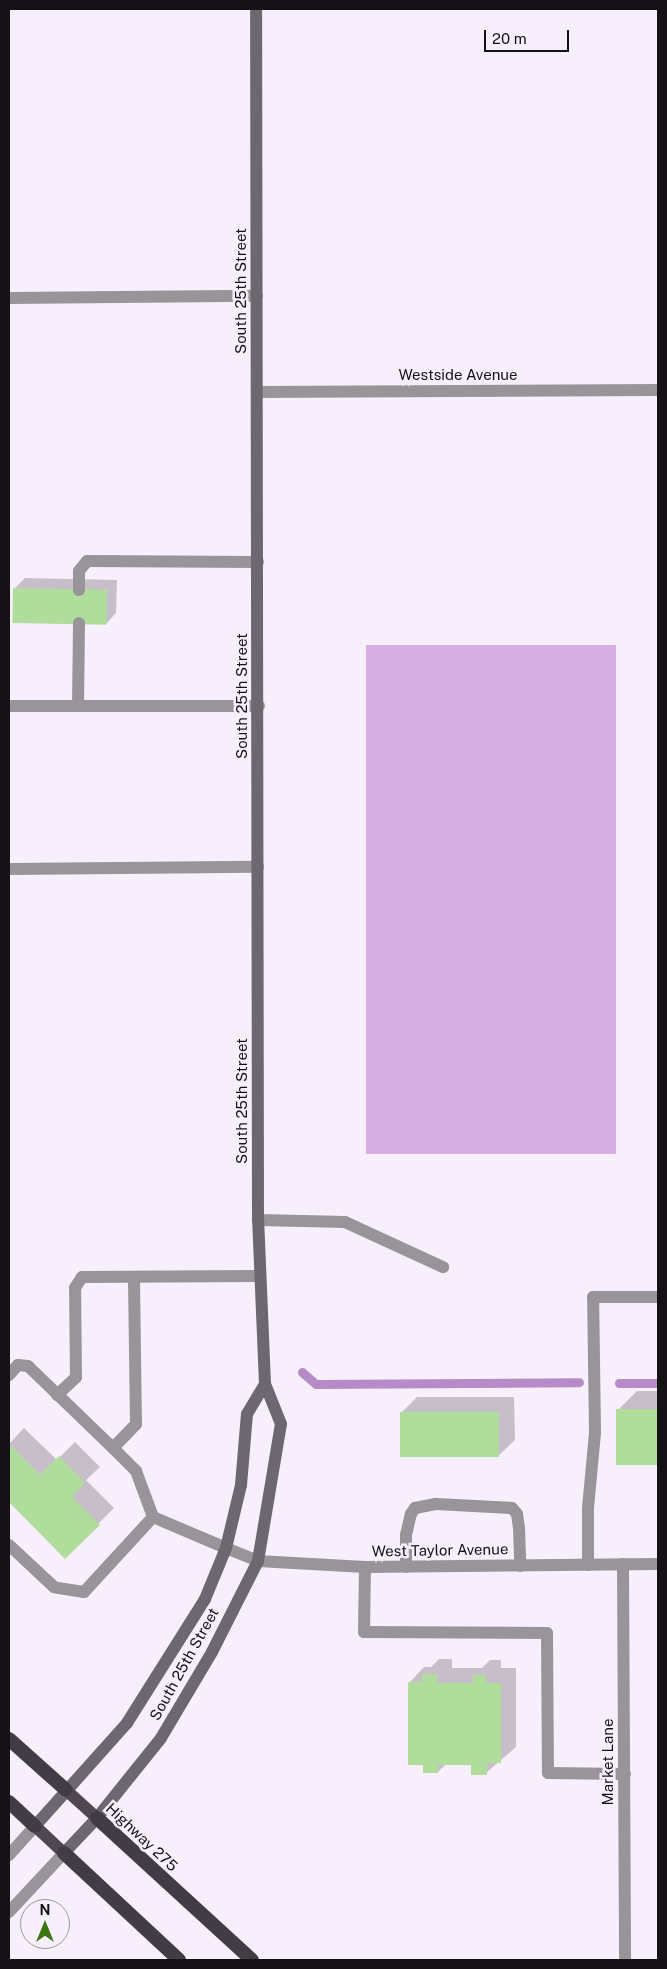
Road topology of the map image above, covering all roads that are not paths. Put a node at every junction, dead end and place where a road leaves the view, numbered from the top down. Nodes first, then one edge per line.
1 (256, 9) edge
2 (257, 296) junction
3 (9, 298) edge
4 (658, 390) edge
5 (258, 392) junction
6 (258, 562) junction
7 (79, 590) dead end
8 (79, 623) dead end
9 (9, 706) edge
10 (78, 706) junction
11 (259, 706) junction
12 (258, 867) junction
13 (9, 869) edge
14 (258, 1220) junction
15 (443, 1267) dead end
16 (260, 1276) junction
17 (134, 1277) junction
18 (658, 1297) edge
19 (9, 1375) edge
20 (265, 1384) junction
21 (57, 1394) junction
22 (113, 1448) junction
23 (153, 1517) junction
24 (9, 1545) edge
25 (226, 1548) junction
26 (258, 1561) junction
27 (623, 1564) junction
28 (658, 1564) edge
29 (588, 1565) junction
30 (520, 1566) junction
31 (365, 1567) junction
32 (406, 1567) junction
33 (9, 1738) edge
34 (625, 1774) junction
35 (66, 1790) junction
36 (9, 1802) edge
37 (97, 1818) junction
38 (35, 1826) junction
39 (64, 1853) junction
40 (9, 1855) edge
41 (9, 1912) edge
42 (179, 1960) edge
43 (252, 1960) edge
44 (624, 1960) edge

1 - 2 main road, South 25th Street
2 - 3 street
2 - 5 main road, South 25th Street
4 - 5 street, Westside Avenue
5 - 6 main road, South 25th Street
6 - 7 street
6 - 11 main road, South 25th Street
8 - 10 street
9 - 10 street
10 - 11 street
11 - 12 main road, South 25th Street
12 - 13 street
12 - 14 main road, South 25th Street
14 - 15 street
14 - 16 main road, South 25th Street
16 - 17 street
16 - 20 main road, South 25th Street
17 - 21 street
17 - 22 street
18 - 29 street
19 - 21 street
20 - 25 main road, South 25th Street
20 - 26 main road, South 25th Street
21 - 22 street
22 - 23 street
23 - 24 street
23 - 25 street, West Taylor Avenue
25 - 26 street, West Taylor Avenue
25 - 35 main road, South 25th Street
26 - 31 street, West Taylor Avenue
26 - 37 main road, South 25th Street
27 - 28 street, West Taylor Avenue
27 - 29 street, West Taylor Avenue
27 - 34 street, Market Lane
29 - 30 street, West Taylor Avenue
30 - 32 street, West Taylor Avenue
30 - 32 street
31 - 32 street, West Taylor Avenue
31 - 34 street
33 - 35 highway, Highway 275
34 - 44 street, Market Lane
35 - 37 main road, Highway 275
35 - 38 main road, South 25th Street
36 - 38 highway
37 - 39 main road, South 25th Street
37 - 43 highway, Highway 275
38 - 39 main road
38 - 40 street, South 25th Street
39 - 41 street, South 25th Street
39 - 42 highway

